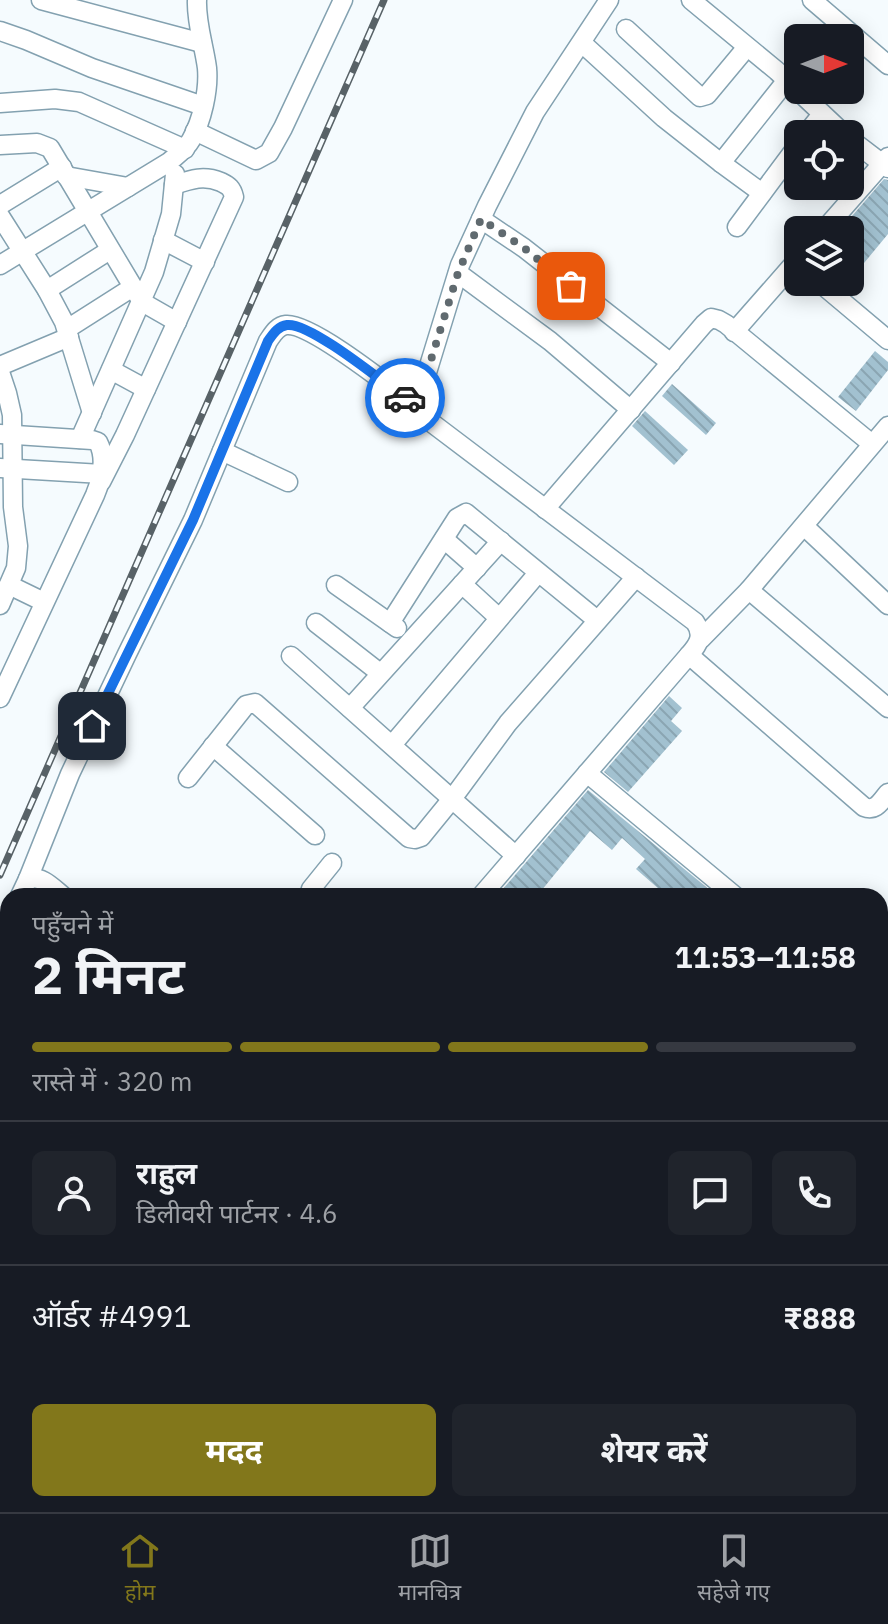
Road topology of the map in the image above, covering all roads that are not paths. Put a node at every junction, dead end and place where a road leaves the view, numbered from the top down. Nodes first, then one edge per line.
1 (41, 0) edge
2 (197, 0) edge
3 (343, 0) edge
4 (609, 0) edge
5 (691, 0) edge
6 (812, 0) edge
7 (626, 29) dead end
8 (0, 31) edge
9 (202, 43) junction
10 (582, 43) junction
11 (747, 47) junction
12 (888, 65) edge
13 (784, 78) edge
14 (784, 84) edge
15 (0, 103) edge
16 (812, 104) edge
17 (203, 106) junction
18 (822, 114) junction
19 (817, 120) edge
20 (829, 120) edge
21 (195, 131) junction
22 (10, 144) edge
23 (864, 148) edge
24 (180, 152) junction
25 (0, 156) edge
26 (721, 163) junction
27 (886, 163) edge
28 (784, 164) edge
29 (64, 171) junction
30 (174, 185) junction
31 (128, 187) junction
32 (762, 193) junction
33 (0, 205) edge
34 (86, 212) junction
35 (0, 216) edge
36 (837, 216) edge
37 (481, 219) junction
38 (737, 227) dead end
39 (163, 240) junction
40 (110, 250) junction
41 (23, 251) junction
42 (205, 262) junction
43 (0, 265) edge
44 (458, 273) junction
45 (784, 276) edge
46 (47, 290) junction
47 (137, 295) junction
48 (836, 296) edge
49 (177, 322) junction
50 (734, 332) junction
51 (68, 333) junction
52 (888, 340) edge
53 (671, 363) junction
54 (0, 366) edge
55 (111, 370) junction
56 (0, 372) edge
57 (146, 389) junction
58 (420, 409) junction
59 (631, 410) junction
60 (92, 413) junction
61 (888, 426) edge
62 (7, 435) edge
63 (80, 439) junction
64 (872, 444) junction
65 (222, 451) junction
66 (7, 469) edge
67 (101, 478) junction
68 (288, 482) dead end
69 (7, 506) edge
70 (545, 509) junction
71 (804, 526) junction
72 (444, 539) junction
73 (501, 541) junction
74 (477, 568) junction
75 (538, 573) junction
76 (636, 577) junction
77 (462, 584) junction
78 (9, 585) junction
79 (336, 585) dead end
80 (749, 590) junction
81 (44, 602) junction
82 (0, 605) edge
83 (888, 605) edge
84 (499, 618) junction
85 (597, 620) junction
86 (316, 623) dead end
87 (390, 623) junction
88 (412, 638) junction
89 (701, 639) junction
90 (689, 655) junction
91 (291, 656) dead end
92 (8, 657) edge
93 (380, 673) junction
94 (0, 698) edge
95 (350, 708) junction
96 (888, 708) edge
97 (392, 745) junction
98 (213, 746) junction
99 (587, 773) junction
100 (188, 778) dead end
101 (888, 793) edge
102 (452, 799) junction
103 (315, 835) dead end
104 (516, 856) junction
105 (332, 863) dead end
106 (24, 887) edge
107 (53, 888) edge
108 (312, 888) edge
109 (488, 888) edge
110 (725, 888) edge

1 - 9 street
2 - 9 street
3 - 21 street
4 - 10 street
5 - 11 street
6 - 12 street
7 - 11 street
8 - 17 street
9 - 17 street
10 - 26 street
10 - 37 street
11 - 13 street
14 - 26 street
15 - 24 street
16 - 18 street
17 - 21 street
18 - 19 street
18 - 20 street
21 - 24 street
22 - 25 street
22 - 29 street
23 - 27 street
24 - 30 street
24 - 31 street
26 - 32 street
27 - 36 street
28 - 32 street
29 - 31 street
29 - 33 street
29 - 34 street
30 - 39 street
30 - 42 street
31 - 34 street
32 - 38 street
34 - 40 street
34 - 41 street
35 - 41 street
37 - 44 street
37 - 53 street
39 - 42 street
39 - 47 street
40 - 46 street
40 - 47 street
41 - 43 street
41 - 46 street
42 - 49 street
44 - 58 street
44 - 59 street
45 - 50 street
46 - 51 street
47 - 49 street
47 - 51 street
47 - 55 street
48 - 52 street
49 - 57 street
50 - 53 street
50 - 64 street
51 - 54 street
51 - 60 street
53 - 59 street
55 - 57 street
55 - 60 street
56 - 62 street
57 - 67 street
58 - 65 street
58 - 70 street
59 - 70 street
60 - 63 street
61 - 64 street
62 - 63 street
62 - 66 street
63 - 67 street
64 - 71 street
65 - 68 street
65 - 106 street
66 - 67 street
66 - 69 street
67 - 81 street
69 - 78 street
70 - 76 street
71 - 80 street
71 - 83 street
72 - 73 street
72 - 74 street
72 - 87 street
73 - 74 street
73 - 75 street
74 - 77 street
75 - 84 street
75 - 85 street
76 - 85 street
76 - 89 street
77 - 84 street
77 - 88 street
78 - 81 street
78 - 82 street
79 - 87 street
80 - 89 street
80 - 96 street
81 - 92 street
84 - 97 street
85 - 102 street
86 - 93 street
87 - 88 street
88 - 93 street
89 - 90 street
90 - 99 street
90 - 101 street
91 - 95 street
92 - 94 street
93 - 95 street
95 - 97 street
97 - 102 street
98 - 100 street
98 - 102 street
98 - 103 street
99 - 104 street
99 - 110 street
102 - 104 street
104 - 109 street
105 - 108 street
106 - 107 street

